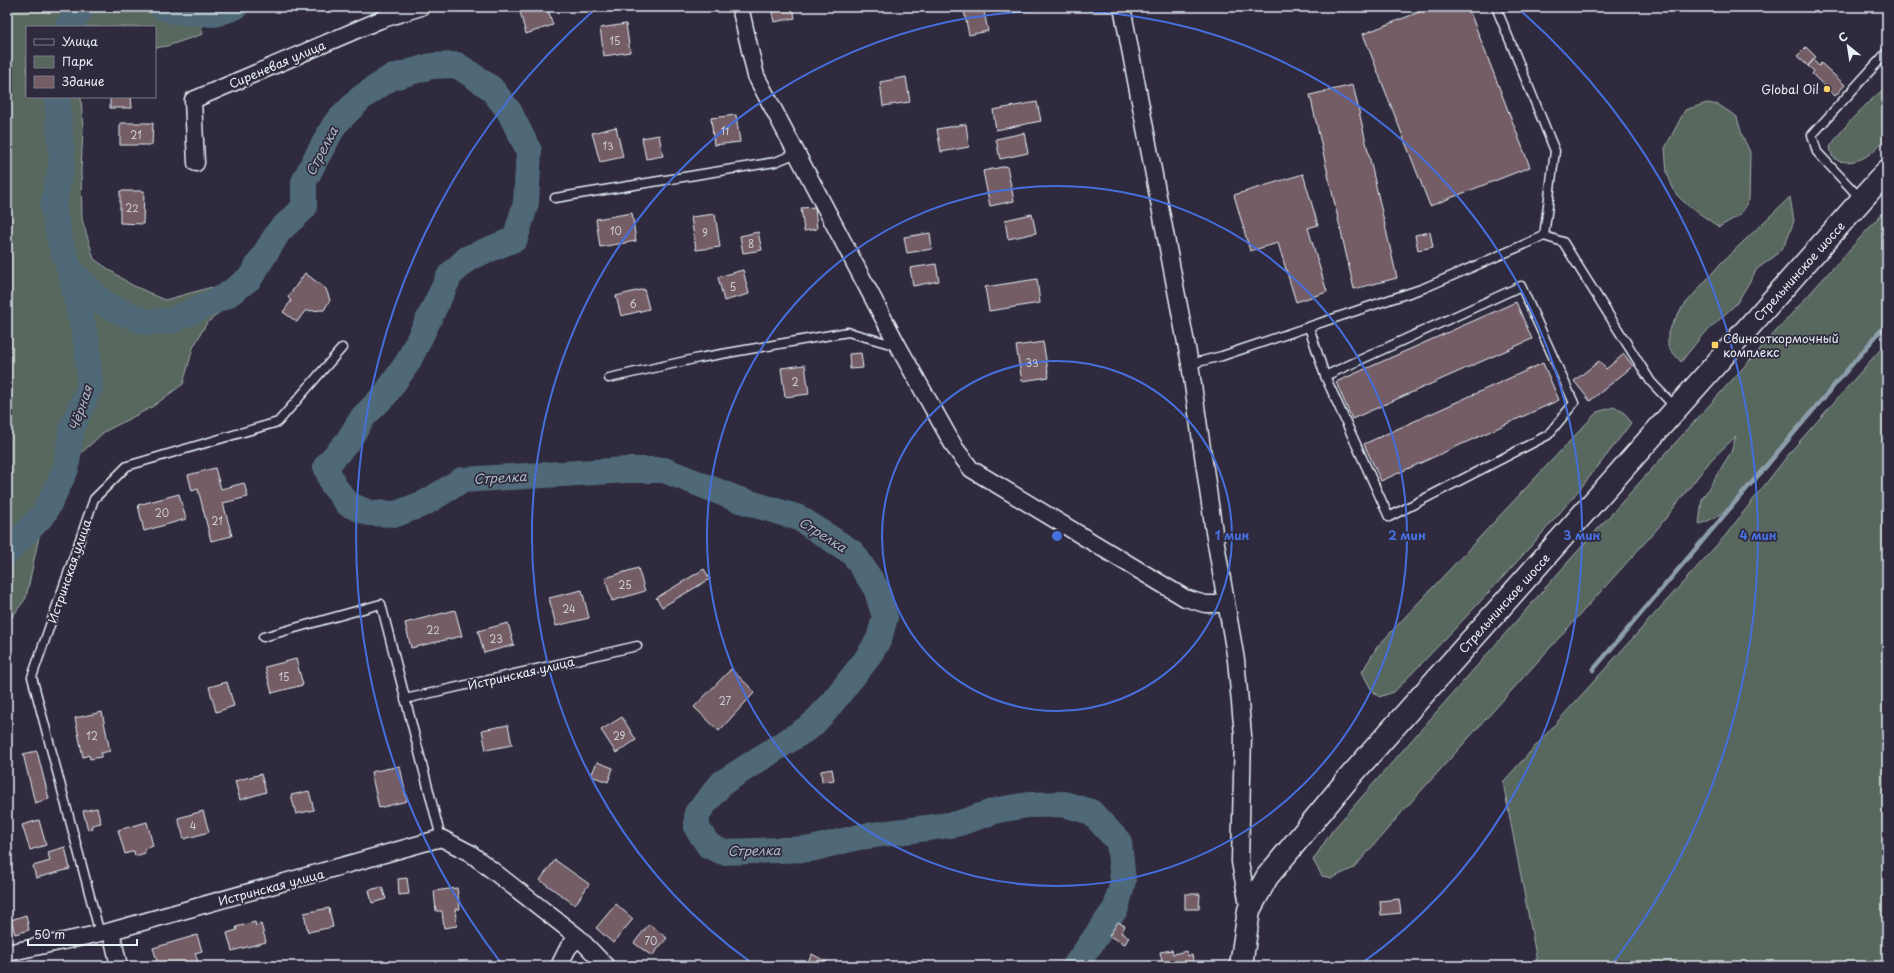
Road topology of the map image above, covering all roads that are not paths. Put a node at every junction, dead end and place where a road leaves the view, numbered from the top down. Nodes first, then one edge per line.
1 (421, 7) edge
2 (740, 7) edge
3 (1122, 7) edge
4 (1496, 7) edge
5 (1887, 52) edge
6 (797, 153) junction
7 (196, 163) dead end
8 (1887, 171) edge
9 (555, 198) dead end
10 (1861, 200) junction
11 (1544, 236) junction
12 (1309, 326) junction
13 (898, 346) junction
14 (342, 348) dead end
15 (1190, 364) junction
16 (1325, 376) junction
17 (609, 378) dead end
18 (1677, 408) junction
19 (1226, 604) junction
20 (263, 638) dead end
21 (637, 646) dead end
22 (405, 699) junction
23 (441, 838) junction
24 (1249, 910) junction
25 (105, 933) junction
26 (578, 937) junction
27 (7, 953) edge
28 (120, 966) edge
29 (559, 966) edge
30 (606, 966) edge
31 (1241, 966) edge

1 - 7 street, Сиреневая улица
2 - 6 street
3 - 15 street
4 - 11 lane
5 - 10 lane
6 - 9 lane
6 - 13 street
8 - 10 main road, Стрельнинское шоссе
10 - 18 main road, Стрельнинское шоссе
11 - 12 lane
11 - 18 lane
12 - 15 lane
12 - 16 lane
13 - 17 lane
13 - 19 street
14 - 25 lane, Истринская улица
15 - 19 street
16 - 16 lane
18 - 24 main road, Стрельнинское шоссе
19 - 24 street
20 - 22 lane
21 - 22 lane, Истринская улица
22 - 23 lane
23 - 25 street, Истринская улица
23 - 26 street
24 - 31 main road, Стрельнинское шоссе
25 - 27 street, Истринская улица
25 - 28 street
26 - 29 street
26 - 30 street

